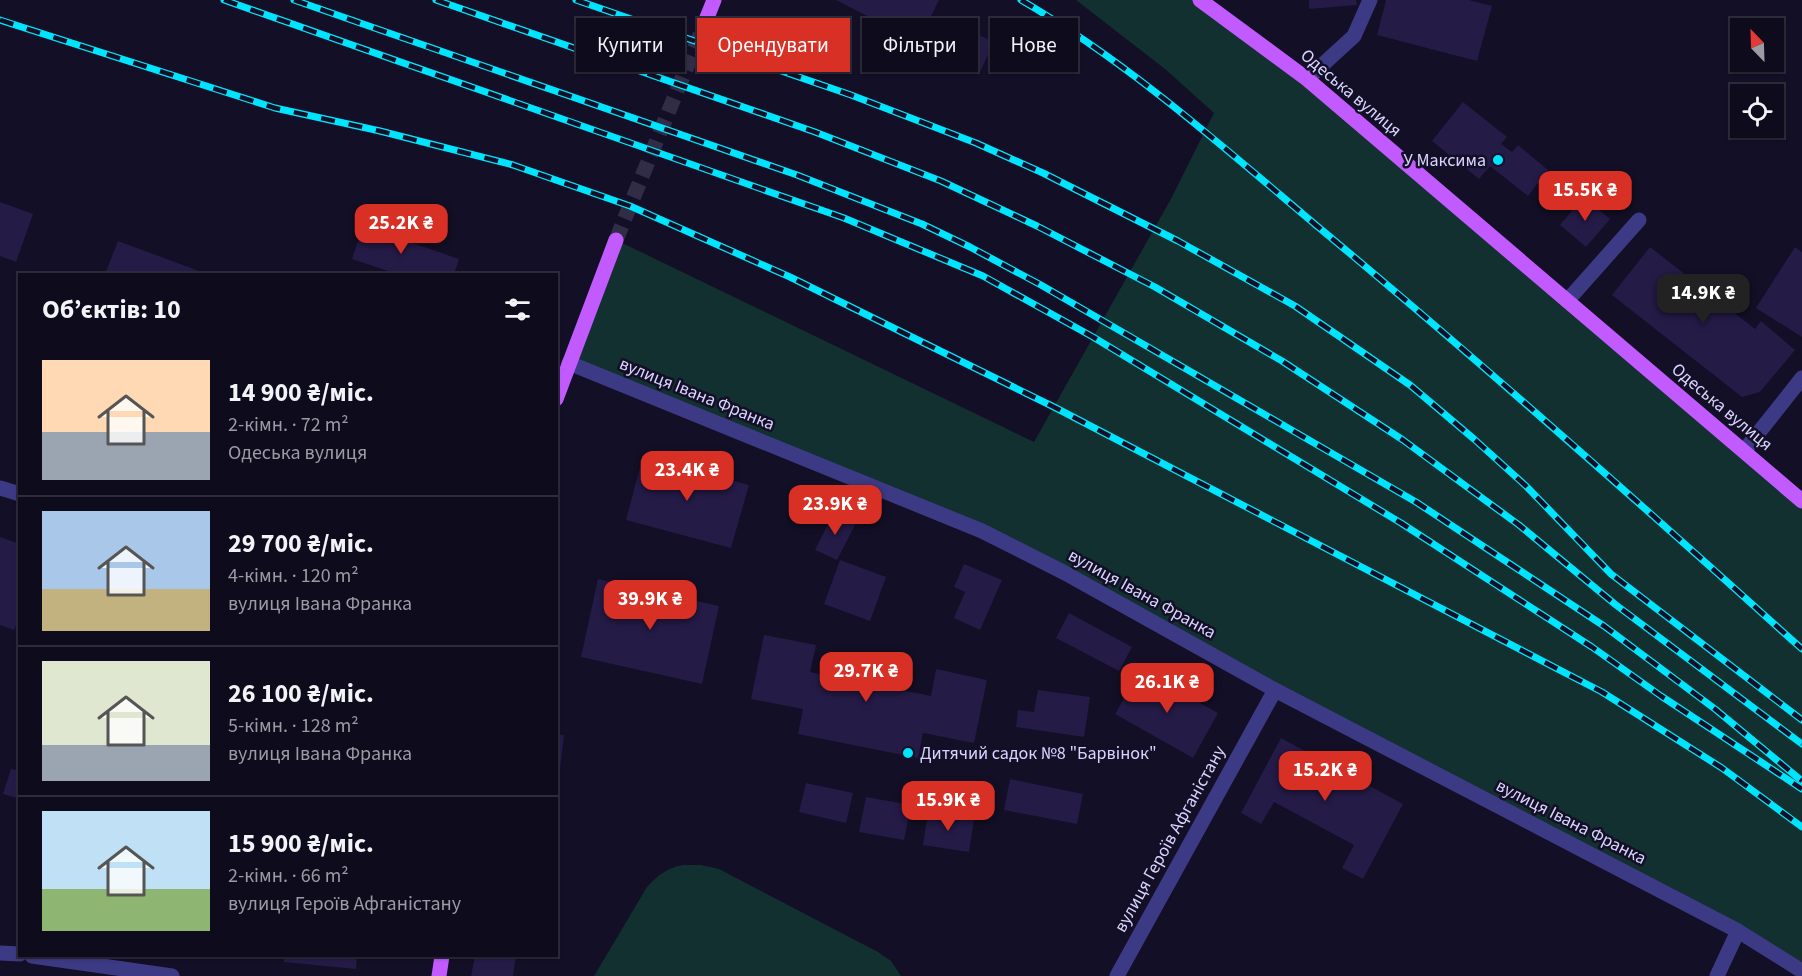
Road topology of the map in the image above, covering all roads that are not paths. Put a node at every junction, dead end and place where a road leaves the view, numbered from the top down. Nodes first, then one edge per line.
1 (714, 0) edge
2 (1200, 0) edge
3 (1370, 0) edge
4 (707, 18) tunnel mouth
5 (1307, 80) junction
6 (1639, 220) dead end
7 (616, 240) tunnel mouth
8 (1567, 301) junction
9 (569, 363) junction
10 (1802, 378) edge
11 (558, 393) edge
12 (1744, 451) junction
13 (0, 488) edge
14 (18, 493) edge
15 (1802, 501) edge
16 (1275, 690) junction
17 (1738, 931) junction
18 (0, 953) edge
19 (18, 954) edge
20 (39, 957) edge
21 (442, 957) edge
22 (1802, 971) edge
23 (172, 976) edge
24 (439, 976) edge
25 (1117, 976) edge
26 (1717, 976) edge

1 - 4 main road
2 - 5 main road, Одеська вулиця
3 - 5 street
5 - 8 main road, Одеська вулиця
6 - 8 street
7 - 9 main road
8 - 12 main road, Одеська вулиця
9 - 11 main road
9 - 16 street, вулиця Івана Франка
10 - 12 street
12 - 15 main road, Одеська вулиця
13 - 14 street
16 - 17 street, вулиця Івана Франка
16 - 25 street, вулиця Героїв Афганістану
17 - 22 street, вулиця Івана Франка
17 - 26 street
18 - 19 street
20 - 23 street
21 - 24 main road

